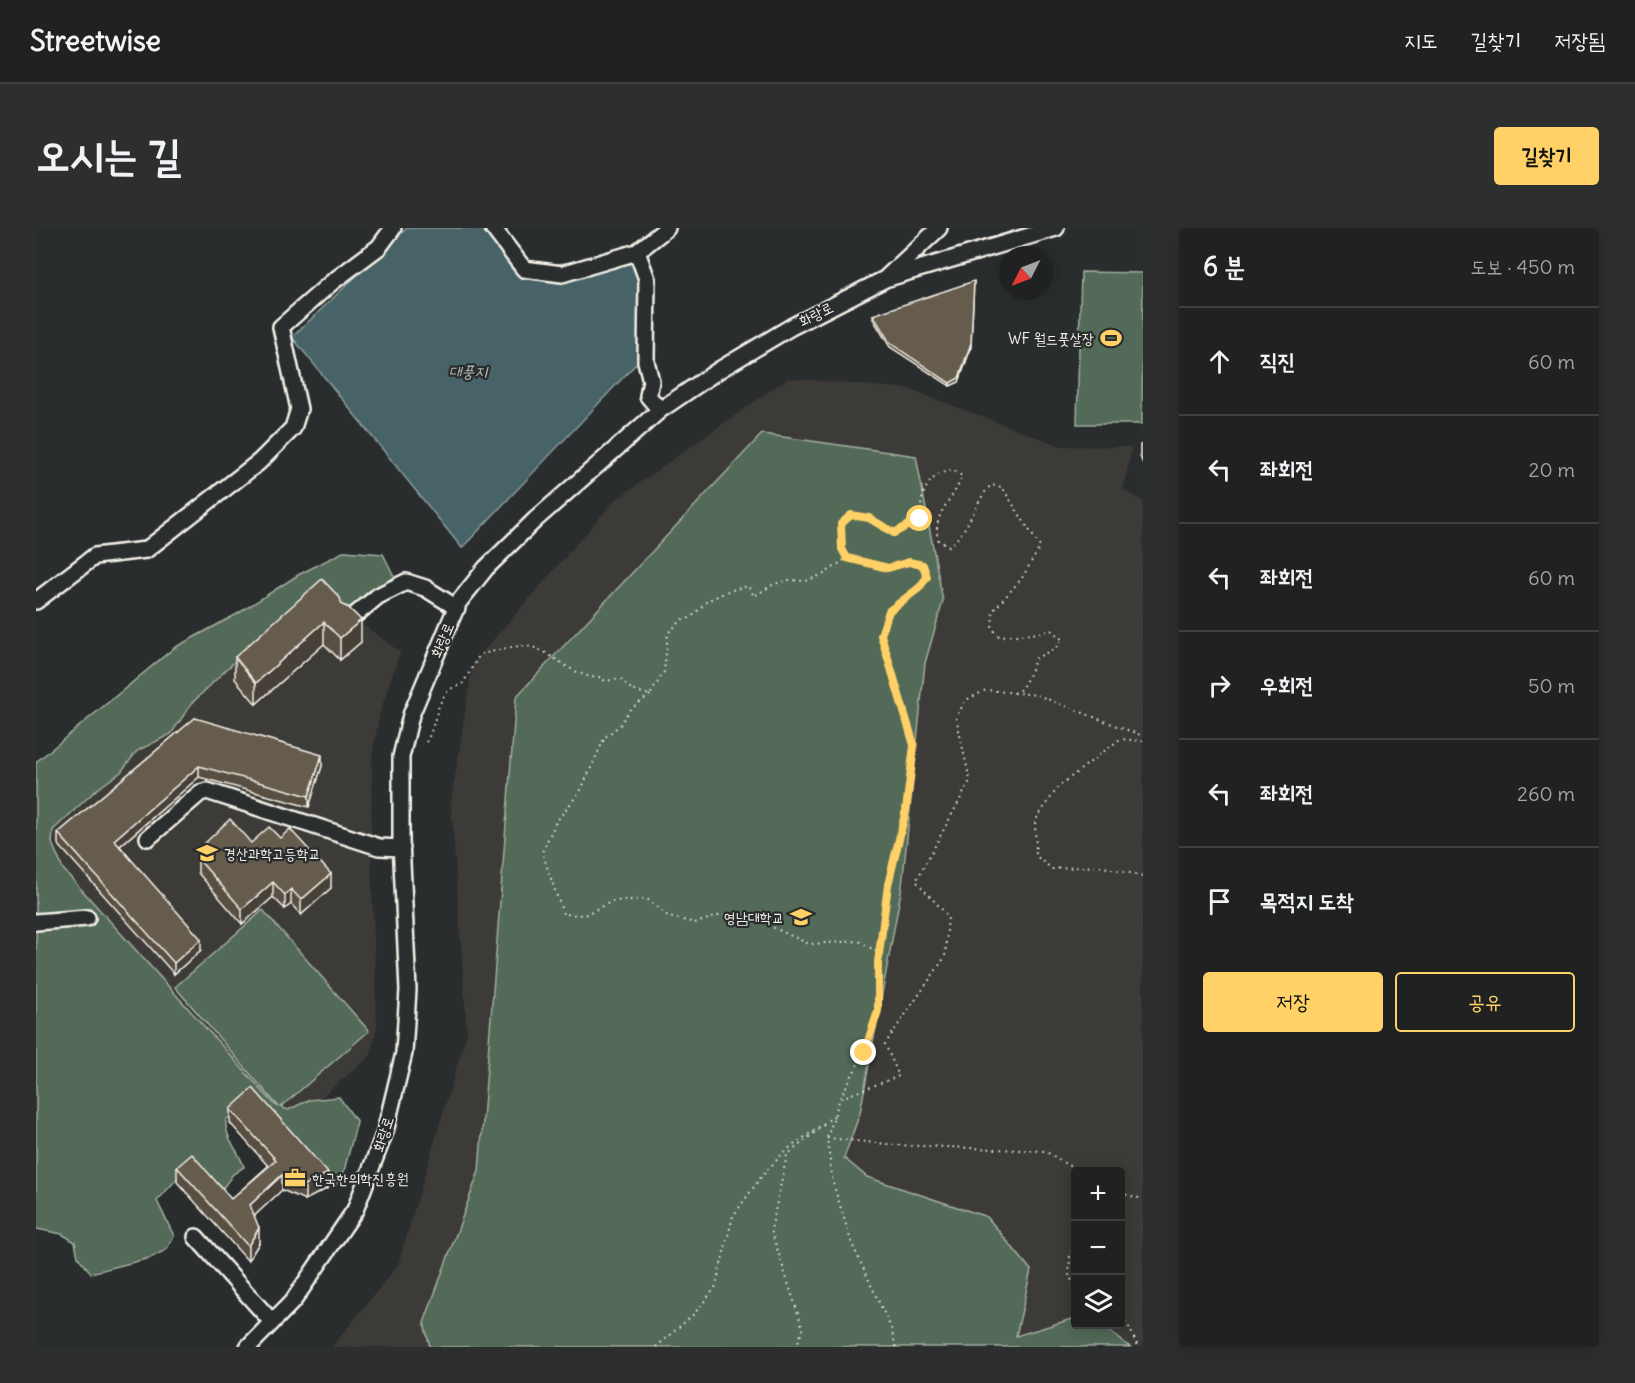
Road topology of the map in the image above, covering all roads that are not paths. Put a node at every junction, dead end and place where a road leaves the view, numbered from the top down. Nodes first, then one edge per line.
1 (393, 228) edge
2 (493, 228) edge
3 (667, 228) edge
4 (939, 228) edge
5 (1056, 228) edge
6 (637, 252) junction
7 (885, 279) junction
8 (660, 410) junction
9 (36, 601) edge
10 (457, 608) junction
11 (349, 620) edge
12 (148, 838) dead end
13 (402, 848) junction
14 (87, 918) dead end
15 (36, 922) edge
16 (196, 1237) dead end
17 (272, 1322) junction
18 (248, 1347) edge

1 - 9 street
2 - 6 street
3 - 6 street
4 - 7 street
5 - 7 street, 화랑로
6 - 8 street
7 - 8 street, 화랑로
8 - 10 street, 화랑로
10 - 11 street
10 - 13 street, 화랑로
12 - 13 street
13 - 17 street, 화랑로
14 - 15 street
16 - 17 street
17 - 18 street, 화랑로

